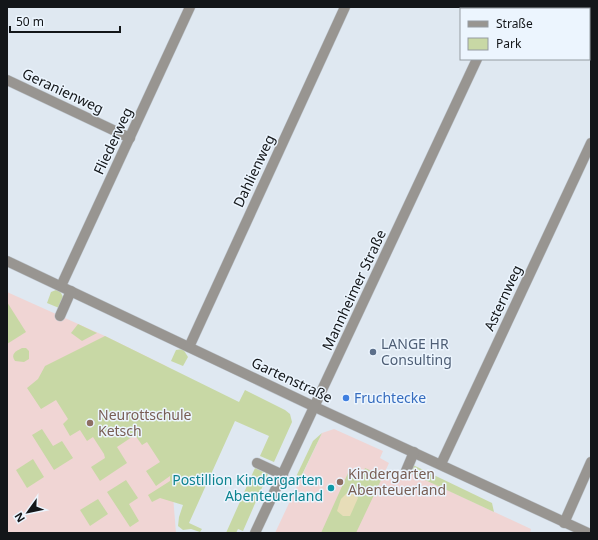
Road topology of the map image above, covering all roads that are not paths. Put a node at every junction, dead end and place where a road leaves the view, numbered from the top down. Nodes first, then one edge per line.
1 (190, 7) edge
2 (345, 7) edge
3 (477, 60) edge
4 (7, 80) edge
5 (130, 138) junction
6 (591, 143) edge
7 (7, 261) edge
8 (61, 286) junction
9 (71, 291) junction
10 (60, 316) dead end
11 (189, 347) junction
12 (315, 407) junction
13 (414, 452) junction
14 (591, 462) edge
15 (257, 463) dead end
16 (441, 464) junction
17 (406, 471) dead end
18 (283, 475) junction
19 (569, 527) edge
20 (255, 533) edge
21 (588, 533) edge

1 - 5 street, Fliederweg
2 - 11 street, Dahlienweg
3 - 12 street, Mannheimer Straße
4 - 5 street, Geranienweg
5 - 8 street, Fliederweg
6 - 16 street, Asternweg
7 - 8 street, Gartenstraße
8 - 9 street, Gartenstraße
9 - 10 street
9 - 11 street, Gartenstraße
11 - 12 street, Gartenstraße
12 - 13 street, Gartenstraße
12 - 18 street, Mannheimer Straße
13 - 16 street, Gartenstraße
13 - 17 street
14 - 19 street
15 - 18 street
16 - 19 street, Gartenstraße
18 - 20 street, Mannheimer Straße
19 - 21 street, Gartenstraße

